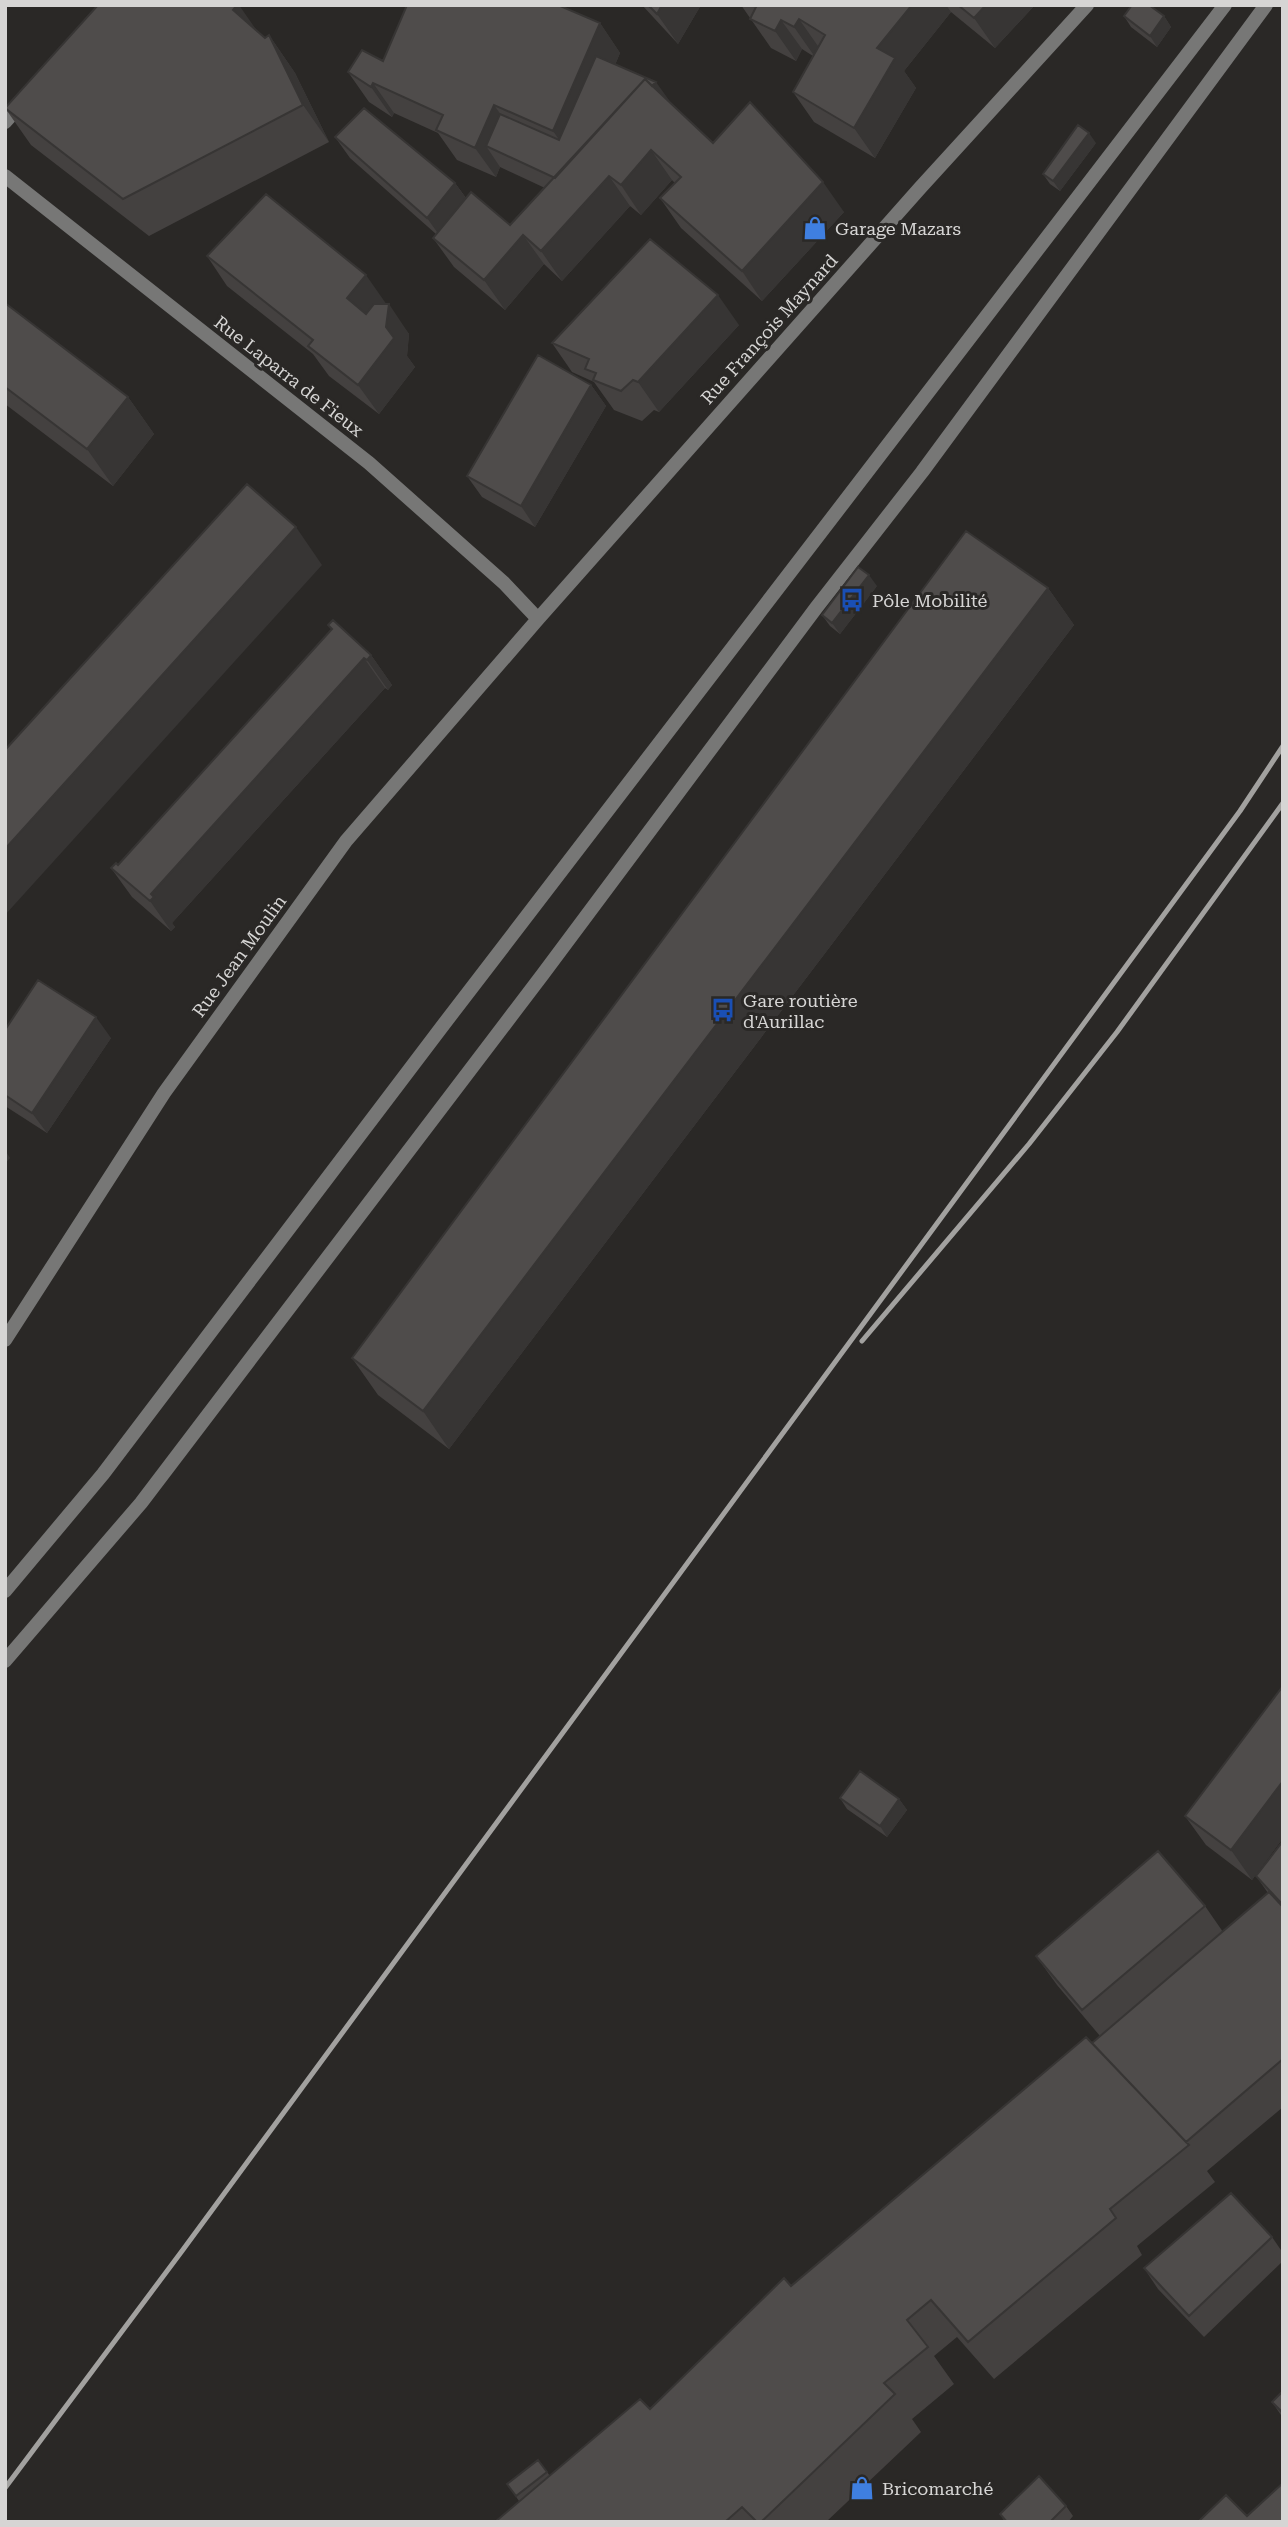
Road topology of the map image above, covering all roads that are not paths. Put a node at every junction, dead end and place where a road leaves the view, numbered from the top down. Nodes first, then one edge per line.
1 (1087, 5) edge
2 (1225, 5) edge
3 (1266, 5) edge
4 (29, 96) edge
5 (5, 122) edge
6 (5, 176) edge
7 (538, 618) junction
8 (5, 1340) edge
9 (5, 1591) edge
10 (5, 1661) edge

1 - 7 street, Rue François Maynard
2 - 9 street
3 - 10 street
4 - 5 street
6 - 7 street, Rue Laparra de Fieux
7 - 8 street, Rue Jean Moulin

